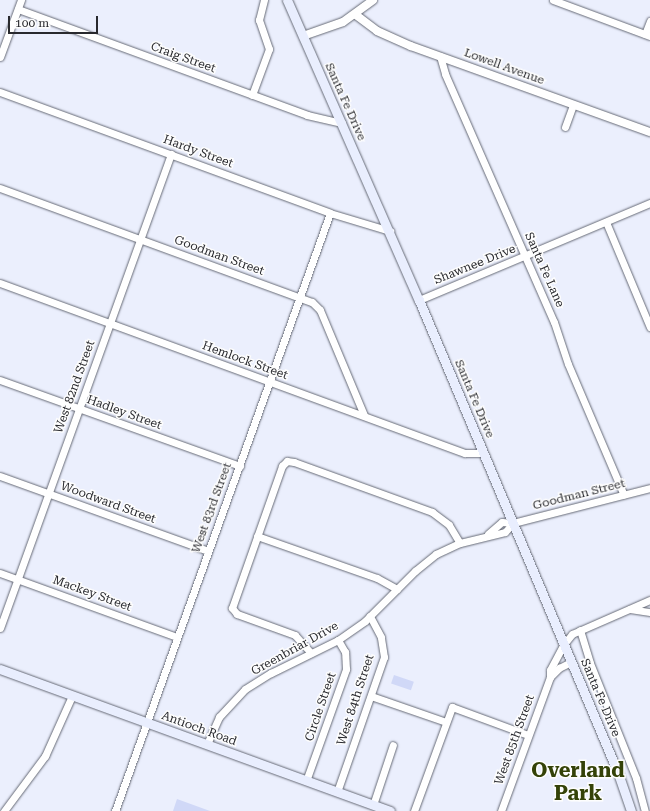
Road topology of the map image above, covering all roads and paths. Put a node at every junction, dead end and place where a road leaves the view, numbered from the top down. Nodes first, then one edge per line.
1 (21, 0) edge
2 (264, 0) edge
3 (287, 0) edge
4 (373, 0) edge
5 (552, 0) edge
6 (18, 9) junction
7 (356, 15) junction
8 (650, 21) edge
9 (648, 35) edge
10 (303, 36) junction
11 (440, 56) junction
12 (0, 57) edge
13 (0, 92) edge
14 (252, 95) junction
15 (573, 104) junction
16 (342, 123) junction
17 (565, 127) dead end
18 (650, 132) edge
19 (171, 154) junction
20 (0, 188) edge
21 (650, 204) edge
22 (330, 212) junction
23 (606, 222) junction
24 (390, 231) junction
25 (140, 239) junction
26 (526, 257) junction
27 (0, 284) edge
28 (301, 297) junction
29 (419, 300) junction
30 (109, 324) junction
31 (650, 327) edge
32 (0, 380) edge
33 (270, 381) junction
34 (79, 409) junction
35 (364, 415) junction
36 (483, 453) junction
37 (240, 466) junction
38 (0, 476) edge
39 (650, 488) edge
40 (48, 494) junction
41 (624, 495) junction
42 (513, 523) junction
43 (257, 536) junction
44 (460, 543) junction
45 (208, 551) junction
46 (0, 573) edge
47 (17, 579) junction
48 (397, 589) junction
49 (650, 600) edge
50 (630, 609) junction
51 (650, 612) edge
52 (370, 616) junction
53 (0, 628) edge
54 (580, 630) junction
55 (178, 637) junction
56 (338, 640) junction
57 (564, 644) junction
58 (312, 653) junction
59 (572, 662) junction
60 (0, 669) edge
61 (550, 677) junction
62 (72, 696) junction
63 (371, 696) junction
64 (446, 722) junction
65 (146, 723) junction
66 (528, 735) junction
67 (207, 744) junction
68 (394, 745) dead end
69 (306, 781) junction
70 (337, 792) junction
71 (373, 805) junction
72 (4, 811) edge
73 (115, 811) edge
74 (390, 811) edge
75 (414, 811) edge
76 (501, 811) edge
77 (631, 811) edge
78 (645, 811) edge

1 - 6 street
2 - 14 street
3 - 10 main road, Santa Fe Drive
4 - 7 street
5 - 9 street
6 - 12 street
6 - 14 street, Craig Street
7 - 10 street
7 - 11 street, Lowell Avenue
8 - 9 street
10 - 16 main road, Santa Fe Drive
11 - 15 street, Lowell Avenue
11 - 26 street, Santa Fe Lane
13 - 19 street, Hardy Street
14 - 16 street, Craig Street
15 - 17 street
15 - 18 street, Lowell Avenue
16 - 24 main road, Santa Fe Drive
19 - 22 street, Hardy Street
19 - 25 street, West 82nd Street
20 - 25 street, Goodman Street
21 - 23 street, Shawnee Drive
22 - 24 street, Hardy Street
22 - 28 street, West 83rd Street
23 - 26 street, Shawnee Drive
23 - 31 street
24 - 29 main road, Santa Fe Drive
25 - 28 street, Goodman Street
25 - 30 street, West 82nd Street
26 - 29 street, Shawnee Drive
26 - 41 street, Santa Fe Lane
27 - 30 street, Hemlock Street
28 - 33 street, West 83rd Street
28 - 35 street, Goodman Street
29 - 36 main road, Santa Fe Drive
30 - 33 street, Hemlock Street
30 - 34 street, West 82nd Street
32 - 34 street, Hadley Street
33 - 35 street, Hemlock Street
33 - 37 street, West 83rd Street
34 - 37 street, Hadley Street
34 - 40 street, West 82nd Street
35 - 36 street, Hemlock Street
36 - 42 main road, Santa Fe Drive
37 - 45 street, West 83rd Street
38 - 40 street, Woodward Street
39 - 41 street, Goodman Street
40 - 45 street, Woodward Street
40 - 47 street, West 82nd Street
41 - 42 street, Goodman Street
42 - 44 street, Greenbriar Drive
42 - 57 main road, Santa Fe Drive
43 - 44 street
43 - 48 street
43 - 58 street
44 - 48 street, Greenbriar Drive
45 - 55 street, West 83rd Street
46 - 47 street, Mackey Street
47 - 53 street, West 82nd Street
47 - 55 street, Mackey Street
48 - 52 street, Greenbriar Drive
49 - 50 street
50 - 51 street
50 - 54 street
52 - 56 street, Greenbriar Drive
52 - 63 street, West 84th Street
54 - 57 street
54 - 78 street
55 - 65 street, West 83rd Street
56 - 58 street, Greenbriar Drive
56 - 69 street, Circle Street
57 - 59 main road, Santa Fe Drive
57 - 61 street, West 85th Street
58 - 67 street, Greenbriar Drive
59 - 61 street
59 - 77 main road, Santa Fe Drive
60 - 62 main road, Antioch Road
61 - 66 street, West 85th Street
62 - 65 main road, Antioch Road
62 - 72 street
63 - 64 street
63 - 70 street, West 84th Street
64 - 66 street
64 - 75 street
65 - 67 main road, Antioch Road
65 - 73 street, West 83rd Street
66 - 76 street, West 85th Street
67 - 69 main road, Antioch Road
68 - 71 street
69 - 70 main road, Antioch Road
70 - 71 main road, Antioch Road
71 - 74 main road, Antioch Road

